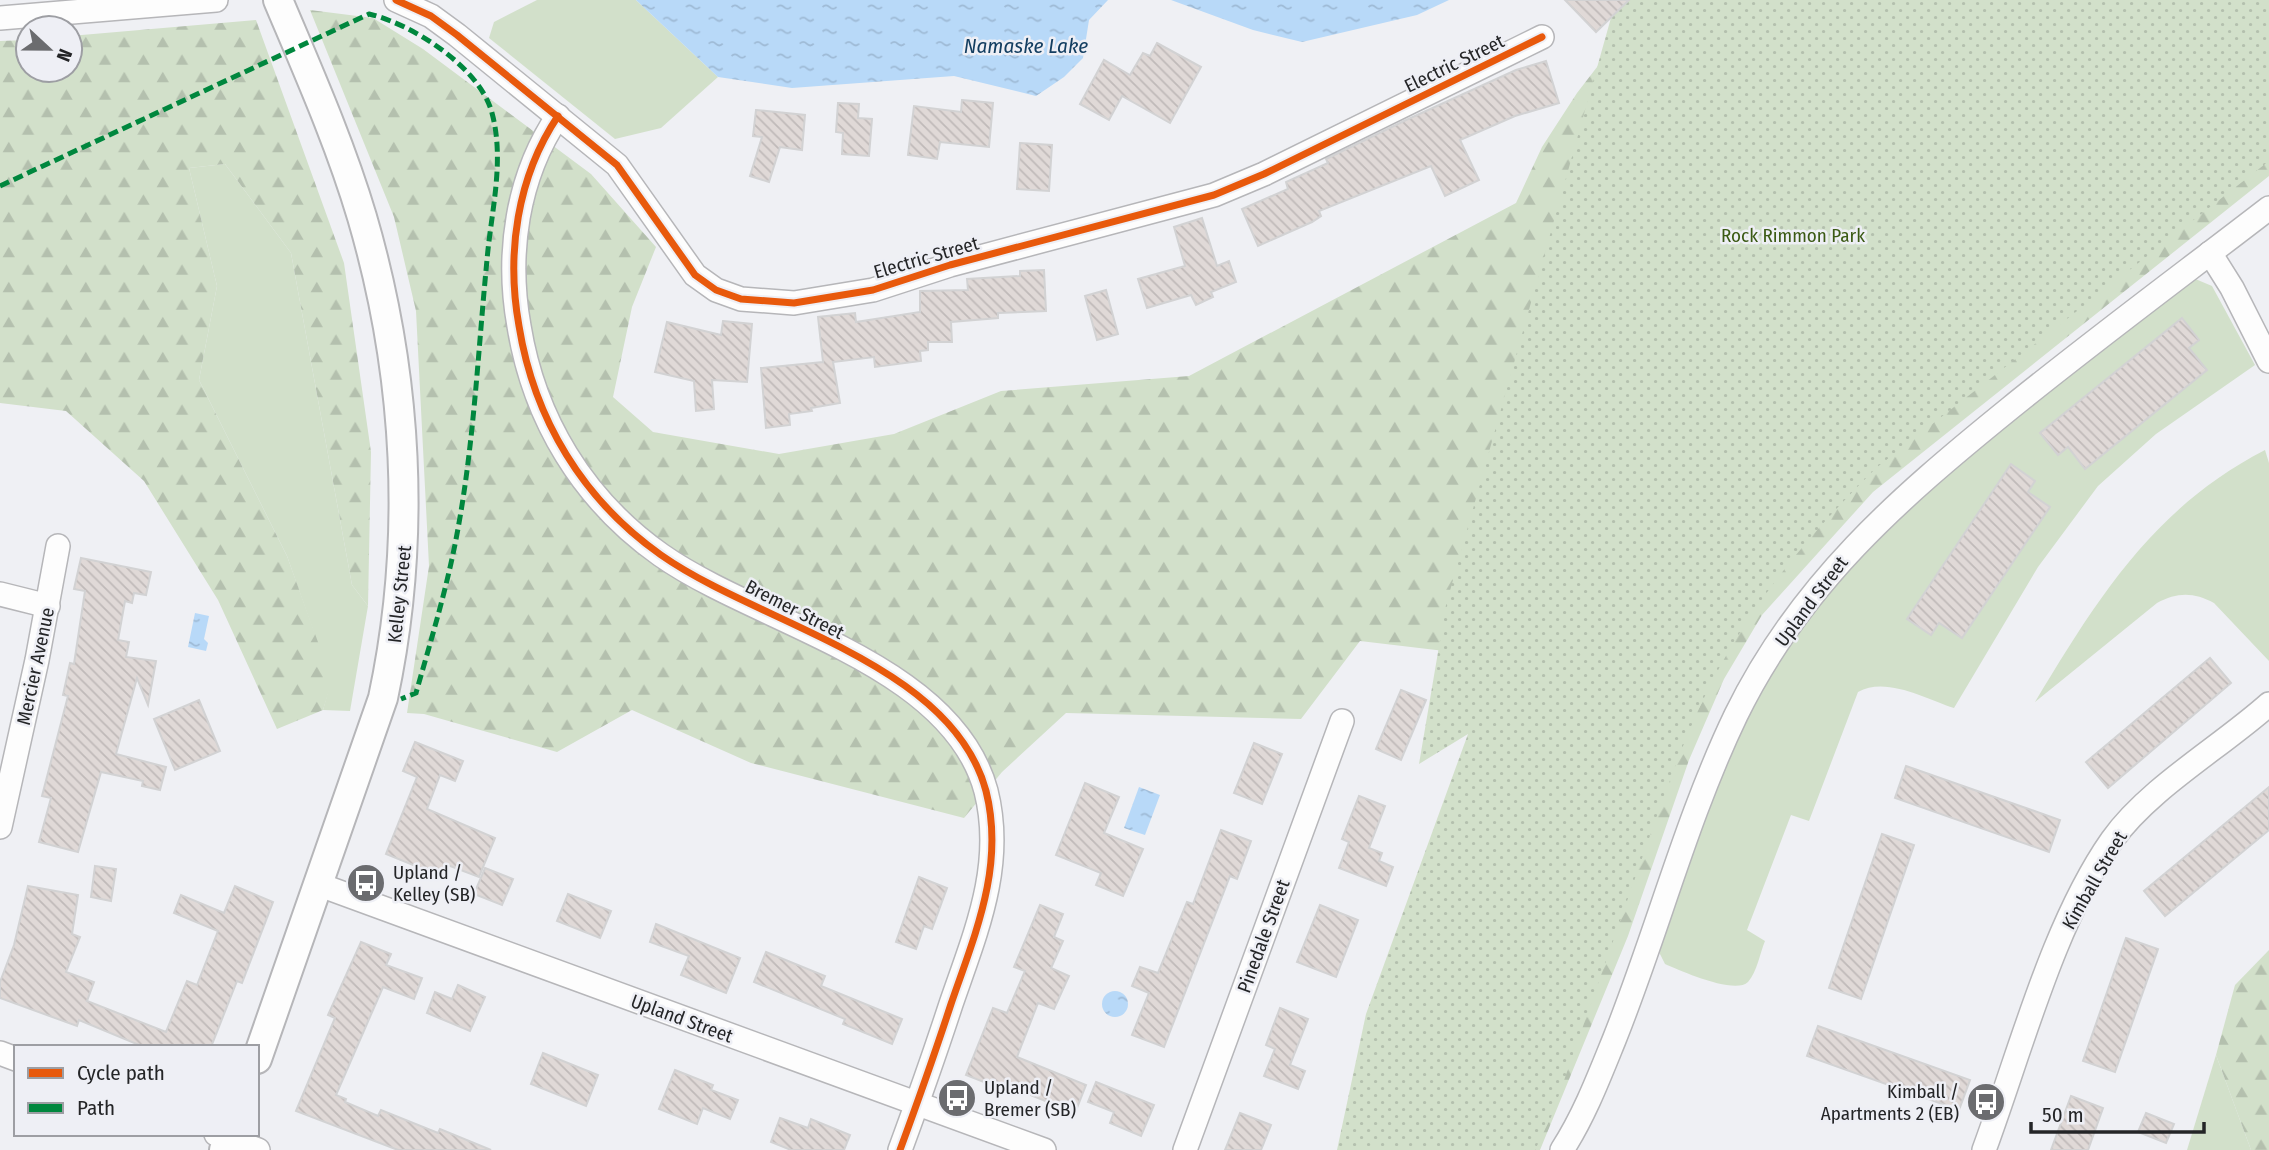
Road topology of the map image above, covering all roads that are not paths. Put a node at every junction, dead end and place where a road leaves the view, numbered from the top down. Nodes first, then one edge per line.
1 (216, 0) edge
2 (278, 0) edge
3 (396, 0) edge
4 (0, 18) edge
5 (1542, 37) dead end
6 (558, 116) junction
7 (2269, 208) edge
8 (2210, 253) junction
9 (2269, 362) edge
10 (58, 546) dead end
11 (0, 594) edge
12 (48, 606) junction
13 (2269, 704) edge
14 (1342, 721) dead end
15 (0, 827) edge
16 (320, 885) junction
17 (259, 1053) edge
18 (917, 1103) junction
19 (224, 1139) edge
20 (258, 1150) edge
21 (900, 1150) edge
22 (1044, 1150) edge
23 (1185, 1150) edge
24 (1562, 1150) edge
25 (1984, 1150) edge

1 - 4 street
2 - 16 street, Kelley Street
3 - 6 street, Electric Street
5 - 6 street, Electric Street
6 - 18 street, Bremer Street
7 - 8 street, Upland Street
8 - 9 street
8 - 24 street, Upland Street
10 - 12 street, Mercier Avenue
11 - 12 street
12 - 15 street, Mercier Avenue
13 - 25 street, Kimball Street
14 - 23 street, Pinedale Street
16 - 17 street, Kelley Street
16 - 18 street, Upland Street
18 - 21 street, Bremer Street
18 - 22 street, Upland Street
19 - 20 street

